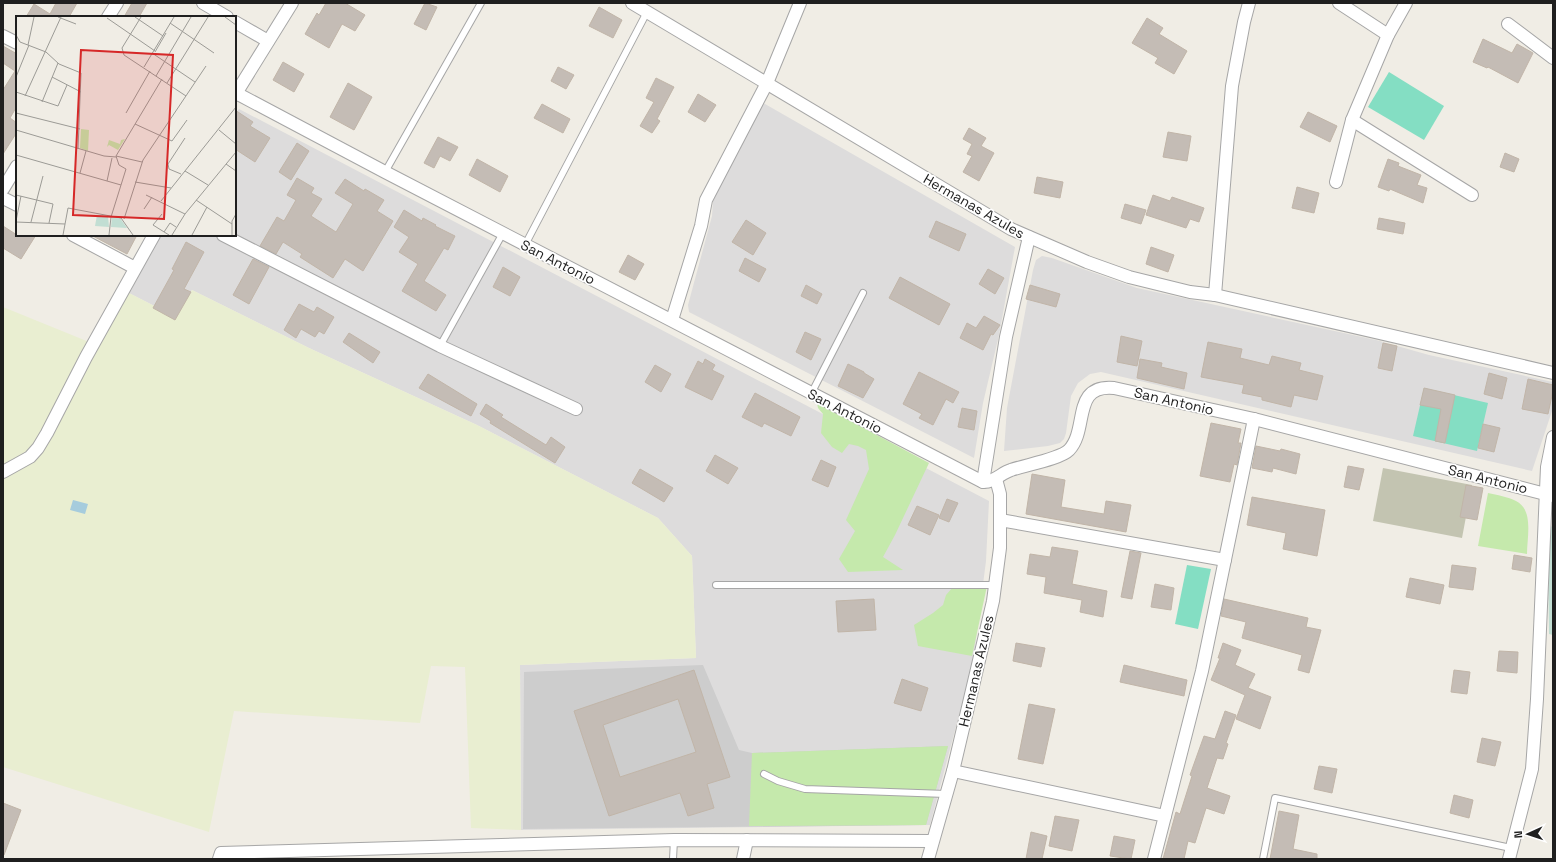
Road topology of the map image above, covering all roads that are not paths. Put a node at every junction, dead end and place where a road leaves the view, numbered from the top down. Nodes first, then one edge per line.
1 (117, 3) edge
2 (202, 3) edge
3 (292, 3) edge
4 (481, 3) edge
5 (632, 3) edge
6 (800, 3) edge
7 (1249, 3) edge
8 (1339, 3) edge
9 (1406, 3) edge
10 (647, 12) junction
11 (109, 16) edge
12 (225, 16) edge
13 (236, 23) edge
14 (1508, 24) dead end
15 (1388, 35) junction
16 (3, 36) edge
17 (268, 40) junction
18 (16, 42) edge
19 (1553, 58) edge
20 (767, 83) junction
21 (236, 94) edge
22 (1352, 120) junction
23 (16, 168) edge
24 (385, 172) junction
25 (1336, 182) dead end
26 (3, 189) edge
27 (1472, 195) dead end
28 (3, 198) edge
29 (16, 204) edge
30 (503, 234) junction
31 (75, 236) edge
32 (153, 236) edge
33 (226, 236) edge
34 (1030, 238) junction
35 (525, 245) junction
36 (135, 268) junction
37 (863, 294) dead end
38 (1215, 295) junction
39 (672, 320) junction
40 (440, 346) junction
41 (1553, 373) edge
42 (811, 394) junction
43 (576, 409) dead end
44 (1254, 419) junction
45 (1553, 437) edge
46 (3, 472) edge
47 (996, 479) junction
48 (983, 482) junction
49 (1550, 495) edge
50 (1000, 520) junction
51 (1225, 560) junction
52 (716, 585) dead end
53 (995, 585) junction
54 (953, 771) junction
55 (764, 774) dead end
56 (946, 794) junction
57 (1164, 816) junction
58 (674, 840) junction
59 (747, 840) junction
60 (932, 840) junction
61 (401, 848) junction
62 (1510, 854) edge
63 (219, 859) edge
64 (396, 859) edge
65 (673, 859) edge
66 (744, 859) edge
67 (928, 859) edge
68 (1154, 859) edge
69 (1263, 859) edge

1 - 11 street
2 - 12 street
3 - 17 street, San Antonio
4 - 24 lane
5 - 10 street, Hermanas Azules
6 - 20 street
7 - 38 street
8 - 15 street
9 - 15 street
10 - 20 street, Hermanas Azules
10 - 35 lane
13 - 17 street
14 - 19 street
15 - 22 street
16 - 18 street
17 - 21 street, San Antonio
20 - 34 street, Hermanas Azules
20 - 39 street
21 - 24 street, San Antonio
22 - 25 street
22 - 27 street
23 - 26 street
24 - 30 street, San Antonio
28 - 29 street
30 - 35 street, San Antonio
30 - 40 lane
31 - 36 street
32 - 36 street
33 - 40 street
34 - 38 street
34 - 48 street, Hermanas Azules
35 - 39 street, San Antonio
36 - 46 street
37 - 42 lane
38 - 41 street
39 - 42 street, San Antonio
40 - 43 street
42 - 48 street, San Antonio
44 - 47 street, San Antonio
44 - 49 street, San Antonio
44 - 51 street
45 - 49 street
47 - 48 street, San Antonio
47 - 50 street, Hermanas Azules
49 - 62 street
50 - 51 street
50 - 53 street, Hermanas Azules
51 - 57 street
52 - 53 lane
53 - 54 street, Hermanas Azules
54 - 56 street, Hermanas Azules
54 - 57 street
55 - 56 lane
56 - 60 street, Hermanas Azules
57 - 68 street
58 - 59 street
58 - 61 street
58 - 65 lane
59 - 60 street
59 - 66 street
60 - 67 street, Hermanas Azules
61 - 63 street
61 - 64 street
62 - 69 lane

